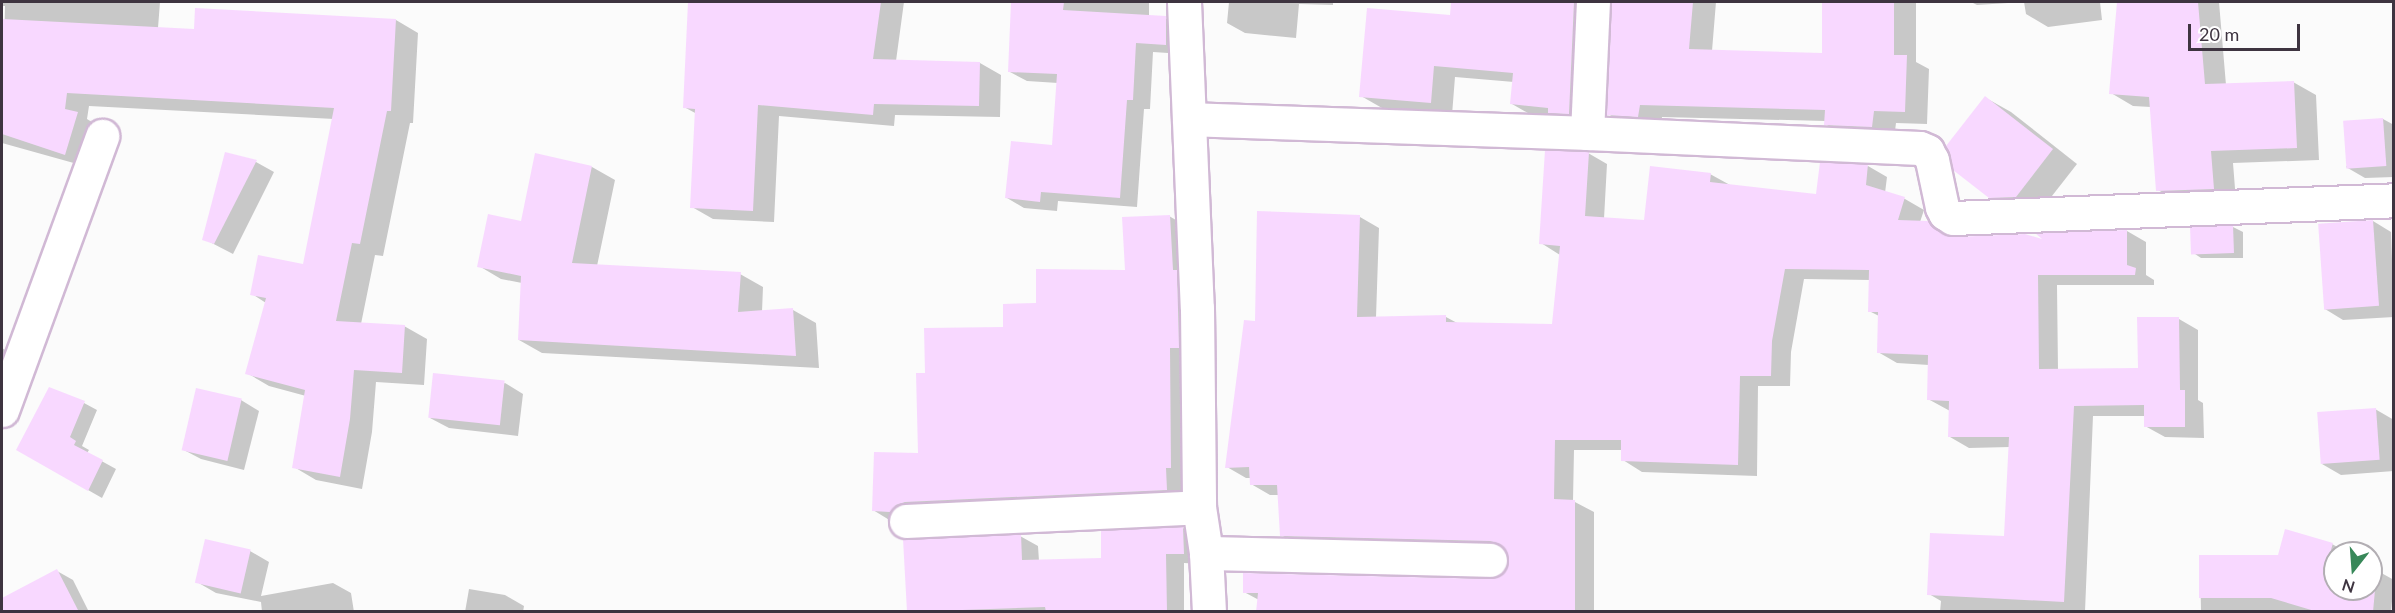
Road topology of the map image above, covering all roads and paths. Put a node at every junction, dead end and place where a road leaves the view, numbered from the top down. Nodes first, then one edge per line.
1 (1184, 2) edge
2 (1593, 2) edge
3 (1190, 118) junction
4 (1587, 133) junction
5 (102, 135) dead end
6 (2394, 200) edge
7 (2, 410) edge
8 (1199, 507) junction
9 (906, 521) dead end
10 (1206, 553) junction
11 (1490, 560) dead end
12 (1209, 612) edge

1 - 3 street
2 - 4 street
3 - 4 street
3 - 8 street
4 - 6 street
5 - 7 street
8 - 9 street
8 - 10 street
10 - 11 street
10 - 12 street

